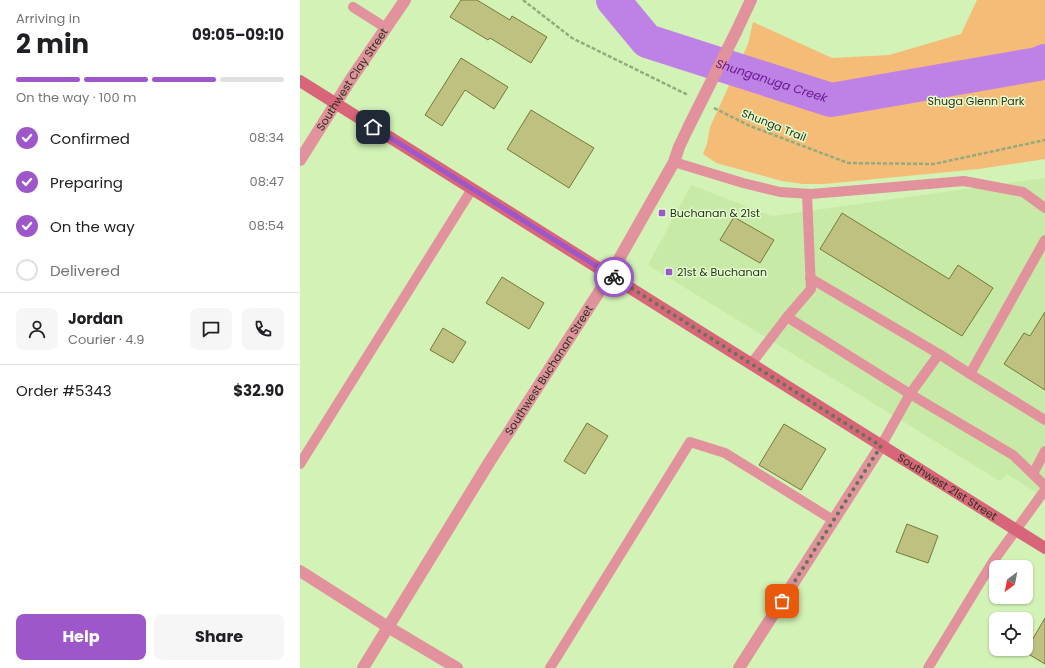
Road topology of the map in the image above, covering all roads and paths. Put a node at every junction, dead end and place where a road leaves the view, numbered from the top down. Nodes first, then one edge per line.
1 (405, 0) edge
2 (522, 0) edge
3 (751, 0) edge
4 (353, 6) dead end
5 (386, 28) junction
6 (300, 81) edge
7 (693, 98) dead end
8 (336, 103) junction
9 (708, 105) dead end
10 (1045, 140) edge
11 (300, 160) edge
12 (674, 162) junction
13 (472, 189) junction
14 (807, 194) junction
15 (1045, 208) edge
16 (1045, 240) edge
17 (610, 275) junction
18 (810, 278) junction
19 (787, 317) junction
20 (939, 354) junction
21 (751, 364) junction
22 (970, 374) junction
23 (910, 394) junction
24 (1045, 420) edge
25 (881, 446) junction
26 (1045, 451) edge
27 (300, 464) edge
28 (1033, 474) junction
29 (1045, 486) edge
30 (1045, 490) edge
31 (833, 520) junction
32 (1017, 530) junction
33 (1045, 548) edge
34 (300, 571) edge
35 (388, 627) junction
36 (363, 668) edge
37 (457, 668) edge
38 (550, 668) edge
39 (740, 668) edge
40 (928, 668) edge

1 - 5 street, Southwest Clay Street
2 - 7 path
3 - 12 street, Southwest Buchanan Street, bridge
4 - 5 lane
5 - 8 street, Southwest Clay Street
6 - 8 main road, Southwest 21st Street
8 - 11 street, Southwest Clay Street
8 - 13 main road, Southwest 21st Street
9 - 10 path, Shunga Trail
12 - 14 lane
12 - 17 street, Southwest Buchanan Street
13 - 17 main road, Southwest 21st Street
13 - 27 lane
14 - 15 lane
14 - 18 lane
16 - 22 lane
17 - 21 main road, Southwest 21st Street
17 - 35 street, Southwest Buchanan Street
18 - 19 lane
18 - 20 lane
19 - 21 lane
19 - 23 lane
20 - 22 lane
20 - 23 lane
21 - 25 main road, Southwest 21st Street
22 - 24 lane
23 - 25 lane
23 - 28 lane
25 - 31 street
25 - 32 main road, Southwest 21st Street
26 - 28 lane
28 - 29 lane
30 - 32 lane
31 - 38 lane
31 - 39 street
32 - 33 main road, Southwest 21st Street
32 - 40 lane
34 - 35 street
35 - 36 street, Southwest Buchanan Street
35 - 37 street

